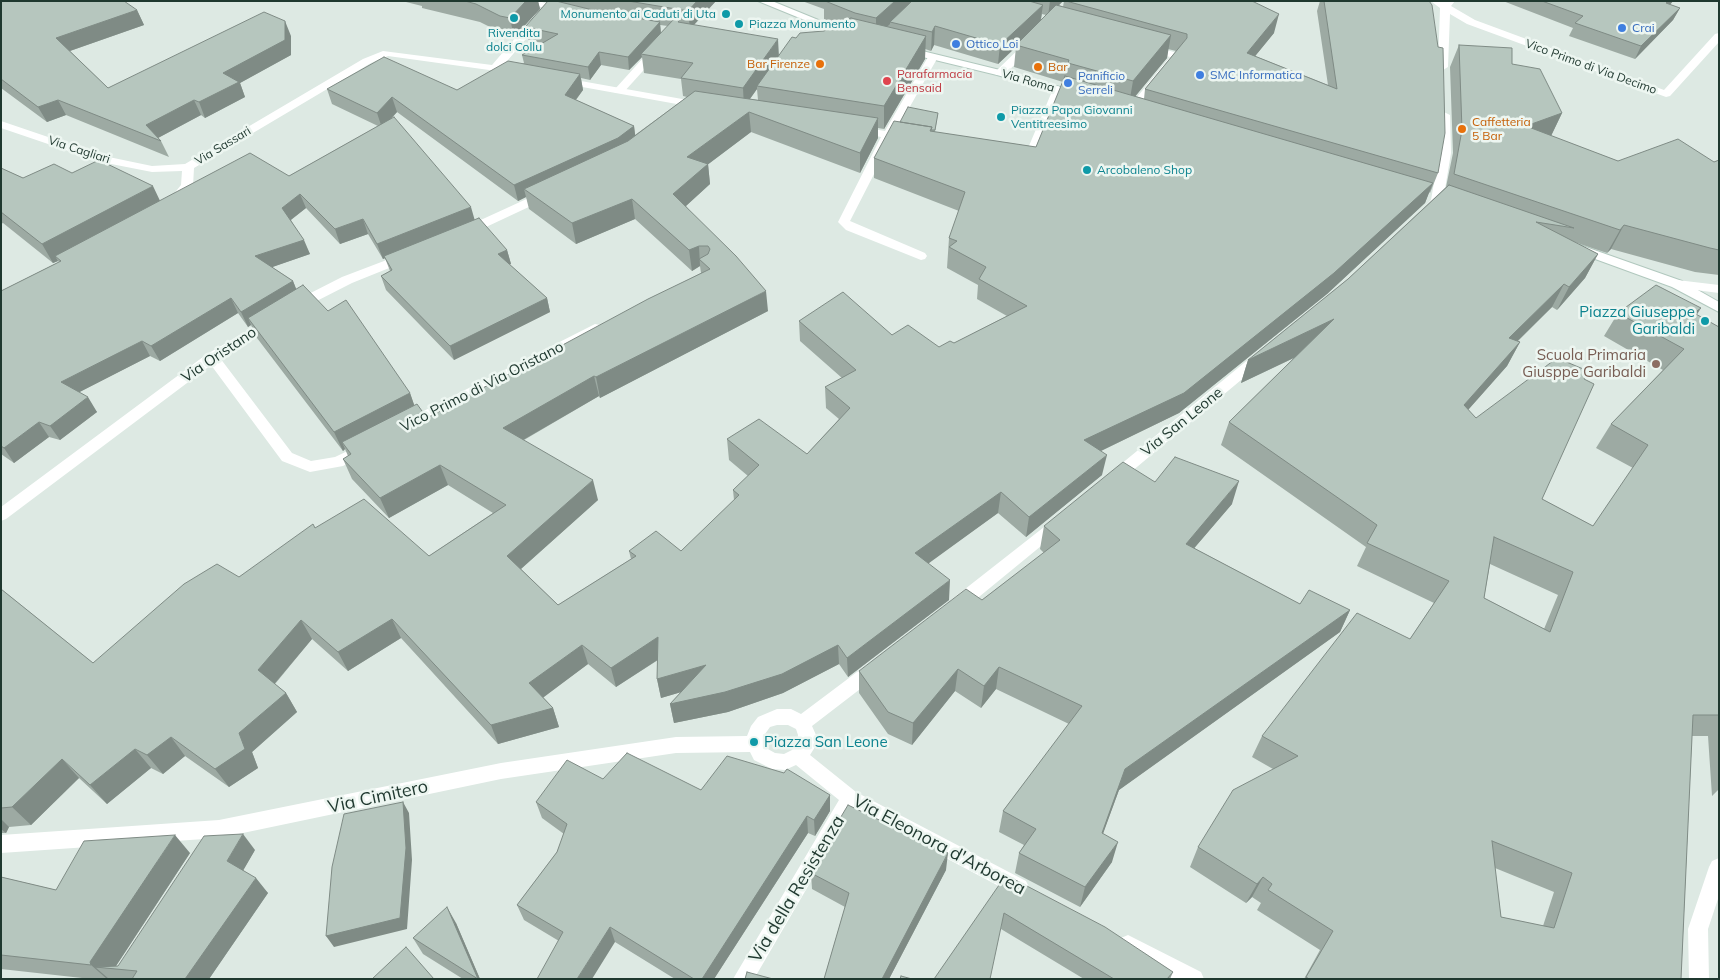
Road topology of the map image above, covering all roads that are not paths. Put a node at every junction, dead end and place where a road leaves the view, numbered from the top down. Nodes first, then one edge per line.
1 (525, 1) edge
2 (765, 2) edge
3 (1444, 3) edge
4 (549, 7) junction
5 (576, 13) edge
6 (1040, 34) edge
7 (1719, 36) edge
8 (667, 38) edge
9 (835, 42) edge
10 (1139, 45) edge
11 (896, 48) edge
12 (933, 57) junction
13 (495, 68) junction
14 (523, 73) edge
15 (1000, 73) junction
16 (552, 79) edge
17 (1443, 79) edge
18 (1058, 89) junction
19 (619, 91) junction
20 (1085, 97) edge
21 (695, 105) junction
22 (1444, 106) edge
23 (712, 108) edge
24 (1132, 110) edge
25 (678, 117) edge
26 (1, 124) edge
27 (846, 128) edge
28 (888, 136) junction
29 (917, 140) edge
30 (1011, 154) edge
31 (188, 166) junction
32 (556, 190) edge
33 (168, 209) edge
34 (1416, 221) edge
35 (451, 238) edge
36 (1564, 244) edge
37 (416, 252) edge
38 (921, 256) dead end
39 (1677, 284) junction
40 (1719, 289) edge
41 (1719, 308) edge
42 (609, 321) edge
43 (1272, 347) edge
44 (212, 357) junction
45 (390, 434) edge
46 (373, 443) edge
47 (1099, 490) edge
48 (1069, 514) edge
49 (1, 515) edge
50 (950, 611) edge
51 (888, 659) edge
52 (802, 724) junction
53 (755, 744) junction
54 (798, 756) junction
55 (850, 798) junction
56 (219, 829) junction
57 (1, 844) edge
58 (208, 846) edge
59 (1719, 867) edge
60 (1035, 896) edge
61 (1114, 937) edge
62 (743, 979) edge
63 (1194, 979) edge
64 (1699, 979) edge

1 - 4 street
2 - 9 street
3 - 7 street, Vico Primo di Via Decimo
3 - 17 street
4 - 5 street
4 - 13 street
6 - 15 street
8 - 19 street
10 - 24 street
11 - 12 street, Via Roma
12 - 15 street, Via Roma
12 - 28 street
13 - 14 street
13 - 31 street, Via Sassari
15 - 18 street, Via Roma
16 - 19 street
18 - 20 street, Via Roma
18 - 30 street
19 - 21 street
21 - 23 street
21 - 25 street
22 - 34 street
26 - 31 street, Via Cagliari
27 - 28 street
28 - 29 street
28 - 38 street
31 - 33 street, Via Sassari
32 - 35 street
36 - 39 street
37 - 44 street, Via Oristano
39 - 40 street
39 - 41 street
42 - 45 street, Vico Primo di Via Oristano
43 - 47 street, Via San Leone
44 - 46 street
44 - 49 street, Via Oristano
48 - 50 street
51 - 52 street
52 - 53 street
52 - 54 street
53 - 54 street
53 - 56 street, Via Cimitero
54 - 55 street, Via Eleonora d'Arborea
55 - 60 street, Via Eleonora d'Arborea
55 - 62 street, Via della Resistenza
56 - 57 street, Via Cimitero
56 - 58 street
59 - 64 street
61 - 63 street

